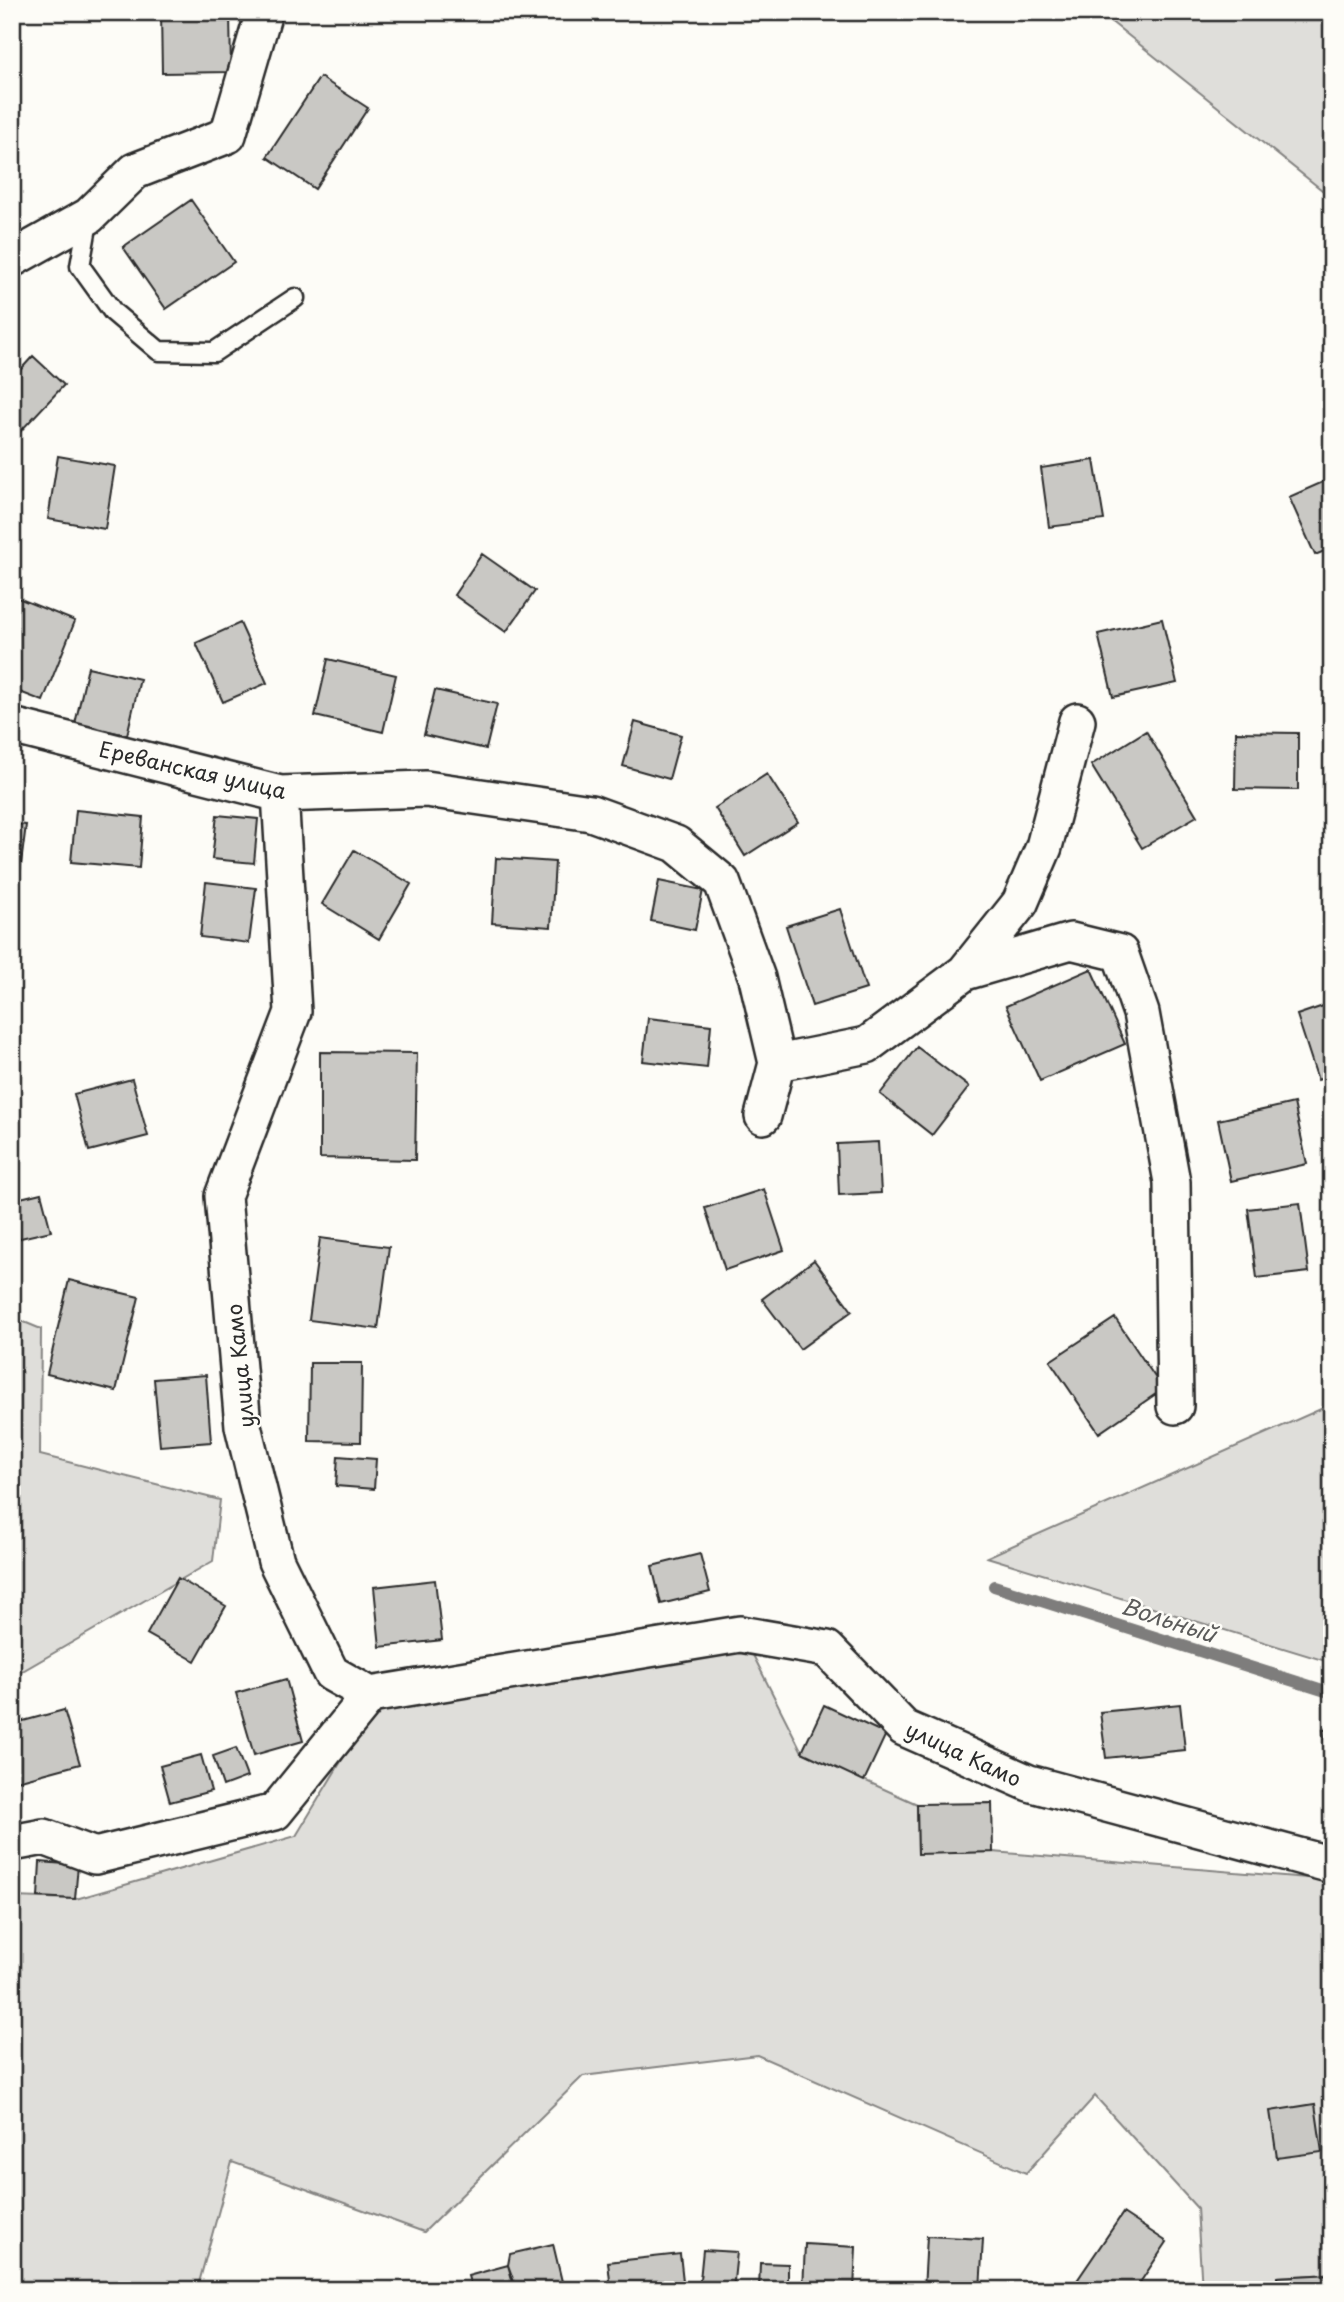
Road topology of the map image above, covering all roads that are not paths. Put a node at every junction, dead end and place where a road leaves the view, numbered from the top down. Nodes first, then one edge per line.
1 (264, 12) edge
2 (89, 215) junction
3 (12, 259) edge
4 (295, 298) dead end
5 (1077, 721) dead end
6 (12, 726) edge
7 (280, 794) junction
8 (965, 972) junction
9 (777, 1063) junction
10 (763, 1116) dead end
11 (1175, 1406) dead end
12 (370, 1695) junction
13 (12, 1843) edge
14 (1332, 1865) edge

1 - 2 street
2 - 3 street
2 - 4 lane
5 - 8 street
6 - 7 street, Ереванская улица
7 - 9 street, Ереванская улица
7 - 12 street, улица Камо
8 - 9 street
8 - 11 street
9 - 10 street
12 - 13 street
12 - 14 street, улица Камо

